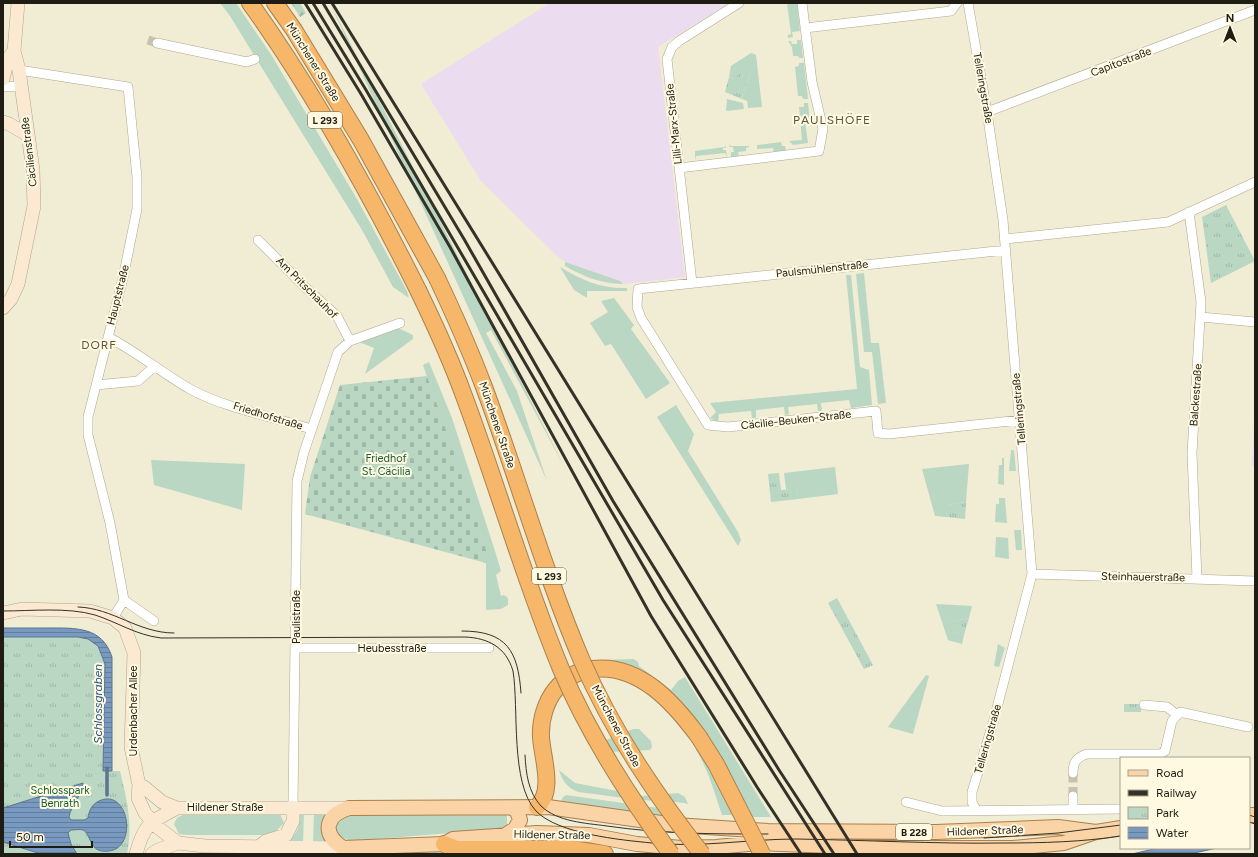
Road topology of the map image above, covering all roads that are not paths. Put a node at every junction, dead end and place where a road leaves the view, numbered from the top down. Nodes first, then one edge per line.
1 (18, 3) edge
2 (240, 3) edge
3 (275, 3) edge
4 (740, 3) edge
5 (802, 3) edge
6 (957, 3) edge
7 (968, 3) edge
8 (253, 7) edge
9 (1255, 10) edge
10 (805, 28) junction
11 (157, 43) tunnel mouth
12 (14, 51) junction
13 (255, 59) dead end
14 (19, 70) junction
15 (3, 79) edge
16 (21, 86) junction
17 (3, 87) edge
18 (987, 112) junction
19 (3, 122) edge
20 (28, 135) junction
21 (679, 168) junction
22 (1255, 182) edge
23 (1189, 212) junction
24 (1005, 239) junction
25 (258, 240) dead end
26 (1006, 250) junction
27 (692, 283) junction
28 (638, 289) joint
29 (8, 301) edge
30 (1201, 317) junction
31 (1255, 322) edge
32 (400, 323) dead end
33 (108, 336) junction
34 (350, 341) junction
35 (154, 367) junction
36 (96, 385) junction
37 (1020, 420) junction
38 (307, 428) junction
39 (1032, 574) junction
40 (1197, 578) junction
41 (1255, 581) edge
42 (124, 600) junction
43 (3, 604) edge
44 (22, 609) junction
45 (3, 612) edge
46 (154, 620) dead end
47 (117, 621) junction
48 (296, 648) junction
49 (489, 648) dead end
50 (1144, 705) dead end
51 (1176, 714) junction
52 (1248, 727) dead end
53 (1073, 773) tunnel mouth
54 (139, 785) junction
55 (1073, 796) tunnel mouth
56 (906, 802) dead end
57 (293, 807) junction
58 (537, 807) junction
59 (177, 808) junction
60 (348, 808) junction
61 (512, 808) junction
62 (1073, 809) junction
63 (1120, 809) edge
64 (976, 810) junction
65 (152, 821) junction
66 (1120, 828) edge
67 (1096, 832) junction
68 (507, 834) junction
69 (178, 843) junction
70 (444, 844) junction
71 (260, 846) junction
72 (343, 848) junction
73 (294, 851) edge
74 (703, 851) edge
75 (136, 854) edge
76 (152, 854) edge
77 (604, 854) edge
78 (671, 854) edge
79 (762, 854) edge

1 - 12 main road, Cäcilienstraße
2 - 8 highway
3 - 74 highway, Münchener Straße / L 293, bridge
4 - 21 street, Lilli-Marx-Straße
5 - 10 street
6 - 10 street
7 - 18 street, Telleringstraße
8 - 78 highway, Münchener Straße / L 293, bridge
9 - 18 street, Capitostraße
10 - 21 street
11 - 13 street
12 - 14 main road, Cäcilienstraße
12 - 15 main road
14 - 16 main road, Cäcilienstraße
14 - 33 street, Hauptstraße
16 - 17 street
16 - 20 main road, Cäcilienstraße
18 - 24 street, Telleringstraße
19 - 20 main road
20 - 29 main road, Cäcilienstraße
21 - 27 street, Lilli-Marx-Straße
22 - 23 street
23 - 24 street
23 - 30 street, Balckestraße
24 - 26 street, Telleringstraße
25 - 34 street, Am Pritschauhof
26 - 27 street, Paulsmühlenstraße
26 - 37 street, Telleringstraße
27 - 28 street, Paulsmühlenstraße
28 - 37 street, Cäcilie-Beuken-Straße
30 - 31 street
30 - 40 street, Balckestraße
32 - 34 street, Friedhofstraße
33 - 35 street, Friedhofstraße
33 - 36 street, Hauptstraße
34 - 38 street, Friedhofstraße
35 - 36 street
35 - 38 street, Friedhofstraße
36 - 42 street, Hauptstraße
37 - 39 street, Telleringstraße
38 - 48 street, Paulistraße
39 - 40 street, Steinhauerstraße
39 - 64 street, Telleringstraße
40 - 41 street, Steinhauerstraße
42 - 46 street
42 - 47 street
43 - 44 main road
44 - 45 main road
44 - 47 main road
47 - 54 main road, Urdenbacher Allee
48 - 49 street, Heubesstraße
48 - 57 street, Paulistraße
50 - 51 street
51 - 52 street
51 - 53 street
54 - 59 main road, Hildener Straße
54 - 65 main road, Urdenbacher Allee
55 - 62 street
56 - 64 street, Hildener Straße
57 - 59 main road, Hildener Straße
57 - 60 main road, Hildener Straße
57 - 71 main road, Hildener Straße
58 - 61 main road, Hildener Straße
58 - 67 main road, Hildener Straße / B 228
58 - 79 highway, bridge
59 - 65 main road
60 - 61 main road, Hildener Straße
60 - 72 main road
61 - 68 main road
62 - 63 street, Hildener Straße
62 - 64 street, Hildener Straße
65 - 69 main road, Urdenbacher Allee
65 - 75 main road
66 - 67 main road, Hildener Straße / B 228
67 - 74 main road, Hildener Straße / B 228
68 - 70 main road, Hildener Straße
68 - 74 main road, Hildener Straße
69 - 71 main road, Hildener Straße
69 - 76 main road, Hildener Straße
70 - 72 main road, Hildener Straße
70 - 77 highway
71 - 73 main road, Hildener Straße
72 - 73 main road, Hildener Straße

